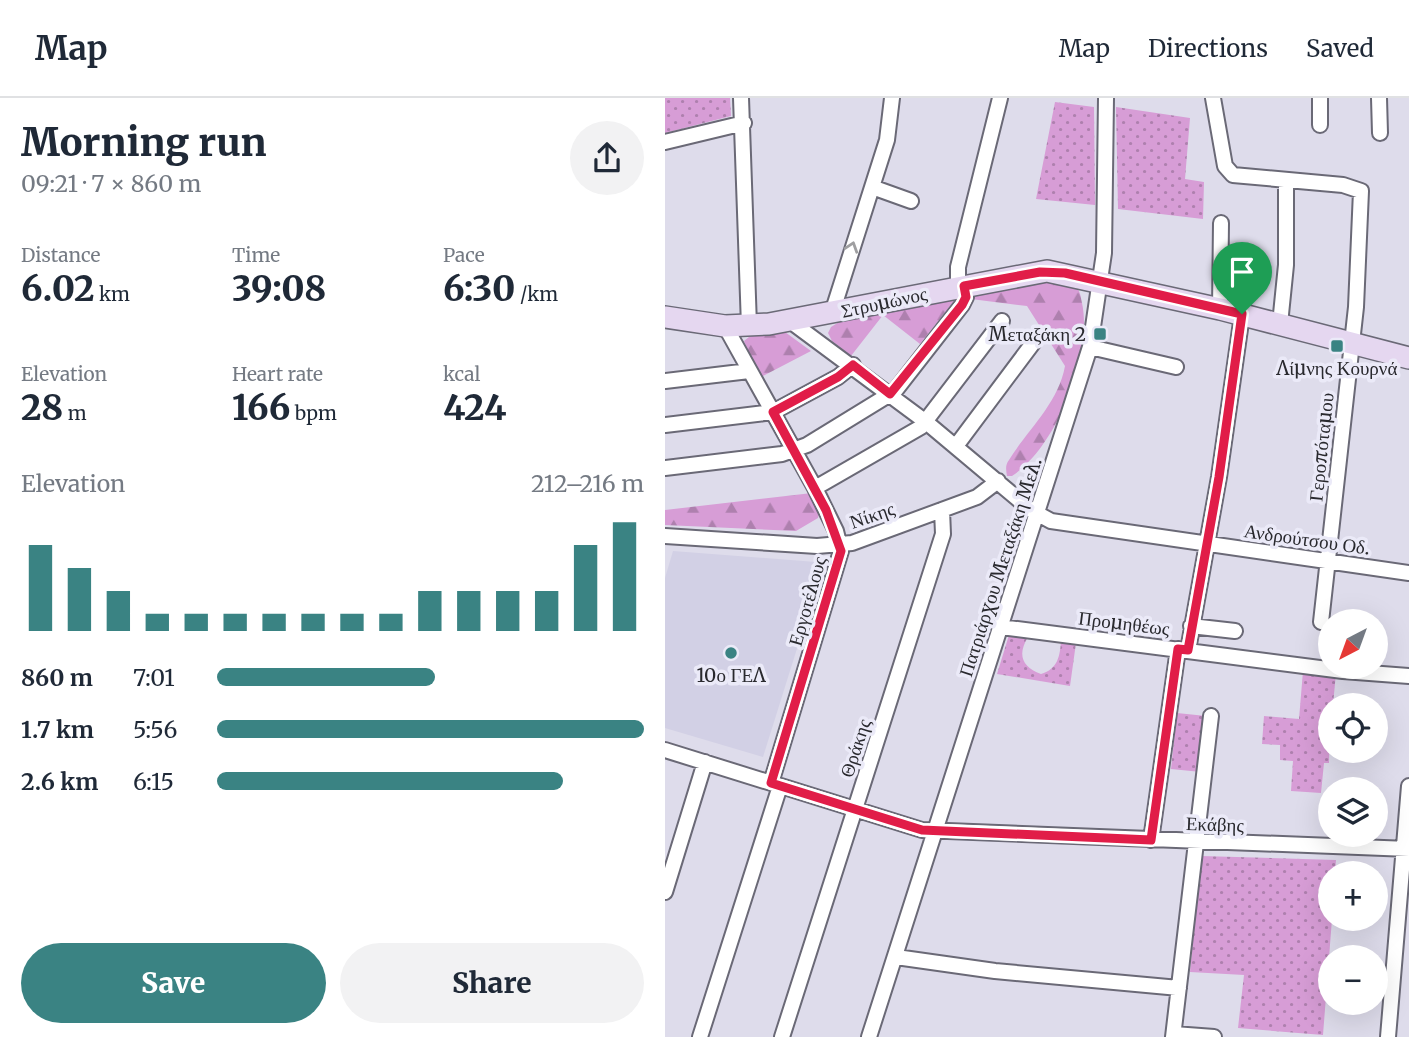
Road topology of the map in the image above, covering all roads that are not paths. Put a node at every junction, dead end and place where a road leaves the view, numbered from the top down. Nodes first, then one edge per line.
1 (741, 98) edge
2 (892, 98) edge
3 (1000, 98) edge
4 (1106, 98) edge
5 (1213, 98) edge
6 (1320, 98) edge
7 (1379, 98) edge
8 (744, 123) junction
9 (1320, 125) dead end
10 (1380, 133) dead end
11 (665, 142) edge
12 (1286, 181) junction
13 (872, 187) junction
14 (911, 201) dead end
15 (1221, 223) dead end
16 (1102, 282) junction
17 (961, 286) junction
18 (1220, 309) junction
19 (832, 313) junction
20 (1242, 314) junction
21 (665, 317) edge
22 (790, 321) junction
23 (1002, 321) dead end
24 (1280, 324) junction
25 (725, 326) junction
26 (749, 326) junction
27 (1037, 339) dead end
28 (1351, 343) junction
29 (1090, 347) junction
30 (1409, 358) edge
31 (853, 365) junction
32 (1176, 367) dead end
33 (749, 371) junction
34 (665, 381) edge
35 (890, 394) junction
36 (773, 412) junction
37 (926, 422) junction
38 (665, 425) edge
39 (956, 446) junction
40 (795, 451) junction
41 (665, 468) edge
42 (998, 481) junction
43 (815, 488) junction
44 (942, 510) junction
45 (1036, 513) junction
46 (665, 536) edge
47 (841, 545) junction
48 (1206, 545) junction
49 (1328, 562) junction
50 (1409, 573) edge
51 (1323, 609) edge
52 (1191, 626) junction
53 (1001, 627) junction
54 (1235, 631) dead end
55 (1183, 650) junction
56 (1409, 676) edge
57 (1211, 716) dead end
58 (665, 750) edge
59 (705, 762) junction
60 (776, 785) junction
61 (1409, 786) edge
62 (856, 810) junction
63 (936, 831) junction
64 (1151, 840) junction
65 (1196, 842) junction
66 (1406, 849) edge
67 (665, 892) edge
68 (895, 957) junction
69 (1179, 988) junction
70 (1173, 1035) edge
71 (700, 1037) edge
72 (782, 1037) edge
73 (869, 1037) edge
74 (1214, 1037) edge
75 (1388, 1037) edge

1 - 8 street
2 - 13 street
3 - 17 street
4 - 16 street, Πατριάρχου Μεταξάκη Μελ.
5 - 12 street
6 - 9 street
7 - 10 street
8 - 11 street
8 - 26 street
12 - 24 street
12 - 28 street, Γεροπόταμου
13 - 14 street
19 -> 13 street
15 - 18 street
16 - 17 street, Στρυμώνος
16 - 18 street
16 - 29 street, Πατριάρχου Μεταξάκη Μελ.
17 - 19 street, Στρυμώνος
17 - 35 street
18 - 20 street
19 - 22 street, Στρυμώνος
20 - 24 street
20 - 48 street
21 - 25 street, Στρυμώνος
22 - 26 street, Στρυμώνος
22 - 31 street
23 - 37 street
24 - 28 street
25 - 26 street, Στρυμώνος
25 - 33 street, Εργοτέλους
27 - 39 street
28 - 30 street
28 - 49 street, Γεροπόταμου
29 - 32 street
29 - 45 street, Πατριάρχου Μεταξάκη Μελ.
31 - 35 street
31 - 36 street
33 - 34 street
33 - 36 street, Εργοτέλους
35 - 37 street
35 - 40 street
36 - 38 street
36 - 40 street, Εργοτέλους
37 - 39 street
37 - 43 street
39 - 42 street
40 - 41 street
40 - 43 street, Εργοτέλους
42 - 44 street, Νίκης
42 - 45 street
43 - 47 street, Εργοτέλους
44 - 47 street, Νίκης
44 - 62 street, Θράκης
45 - 48 street, Ανδρούτσου Οδ.
45 - 53 street, Πατριάρχου Μεταξάκη Μελ.
46 - 47 street, Νίκης
47 - 60 street, Εργοτέλους
48 - 49 street, Ανδρούτσου Οδ.
48 - 52 street
49 - 50 street, Ανδρούτσου Οδ.
49 - 51 street, Γεροπόταμου
52 - 54 street
52 - 55 street
53 - 55 street, Προμηθέως
53 - 63 street, Πατριάρχου Μεταξάκη Μελ.
55 - 56 street, Προμηθέως
55 - 64 street
57 - 65 street
58 - 59 street, Εκάβης
59 - 60 street, Εκάβης
59 - 67 street
60 - 62 street, Εκάβης
60 - 71 street, Εργοτέλους
61 - 66 street
62 - 63 street, Εκάβης
62 - 72 street, Θράκης
63 - 64 street, Εκάβης
63 - 68 street, Πατριάρχου Μεταξάκη Μελ.
64 - 65 street, Εκάβης
65 - 66 street, Εκάβης
65 - 69 street
66 - 75 street
68 - 69 street
68 - 73 street, Πατριάρχου Μεταξάκη Μελ.
69 - 70 street
70 - 74 street

